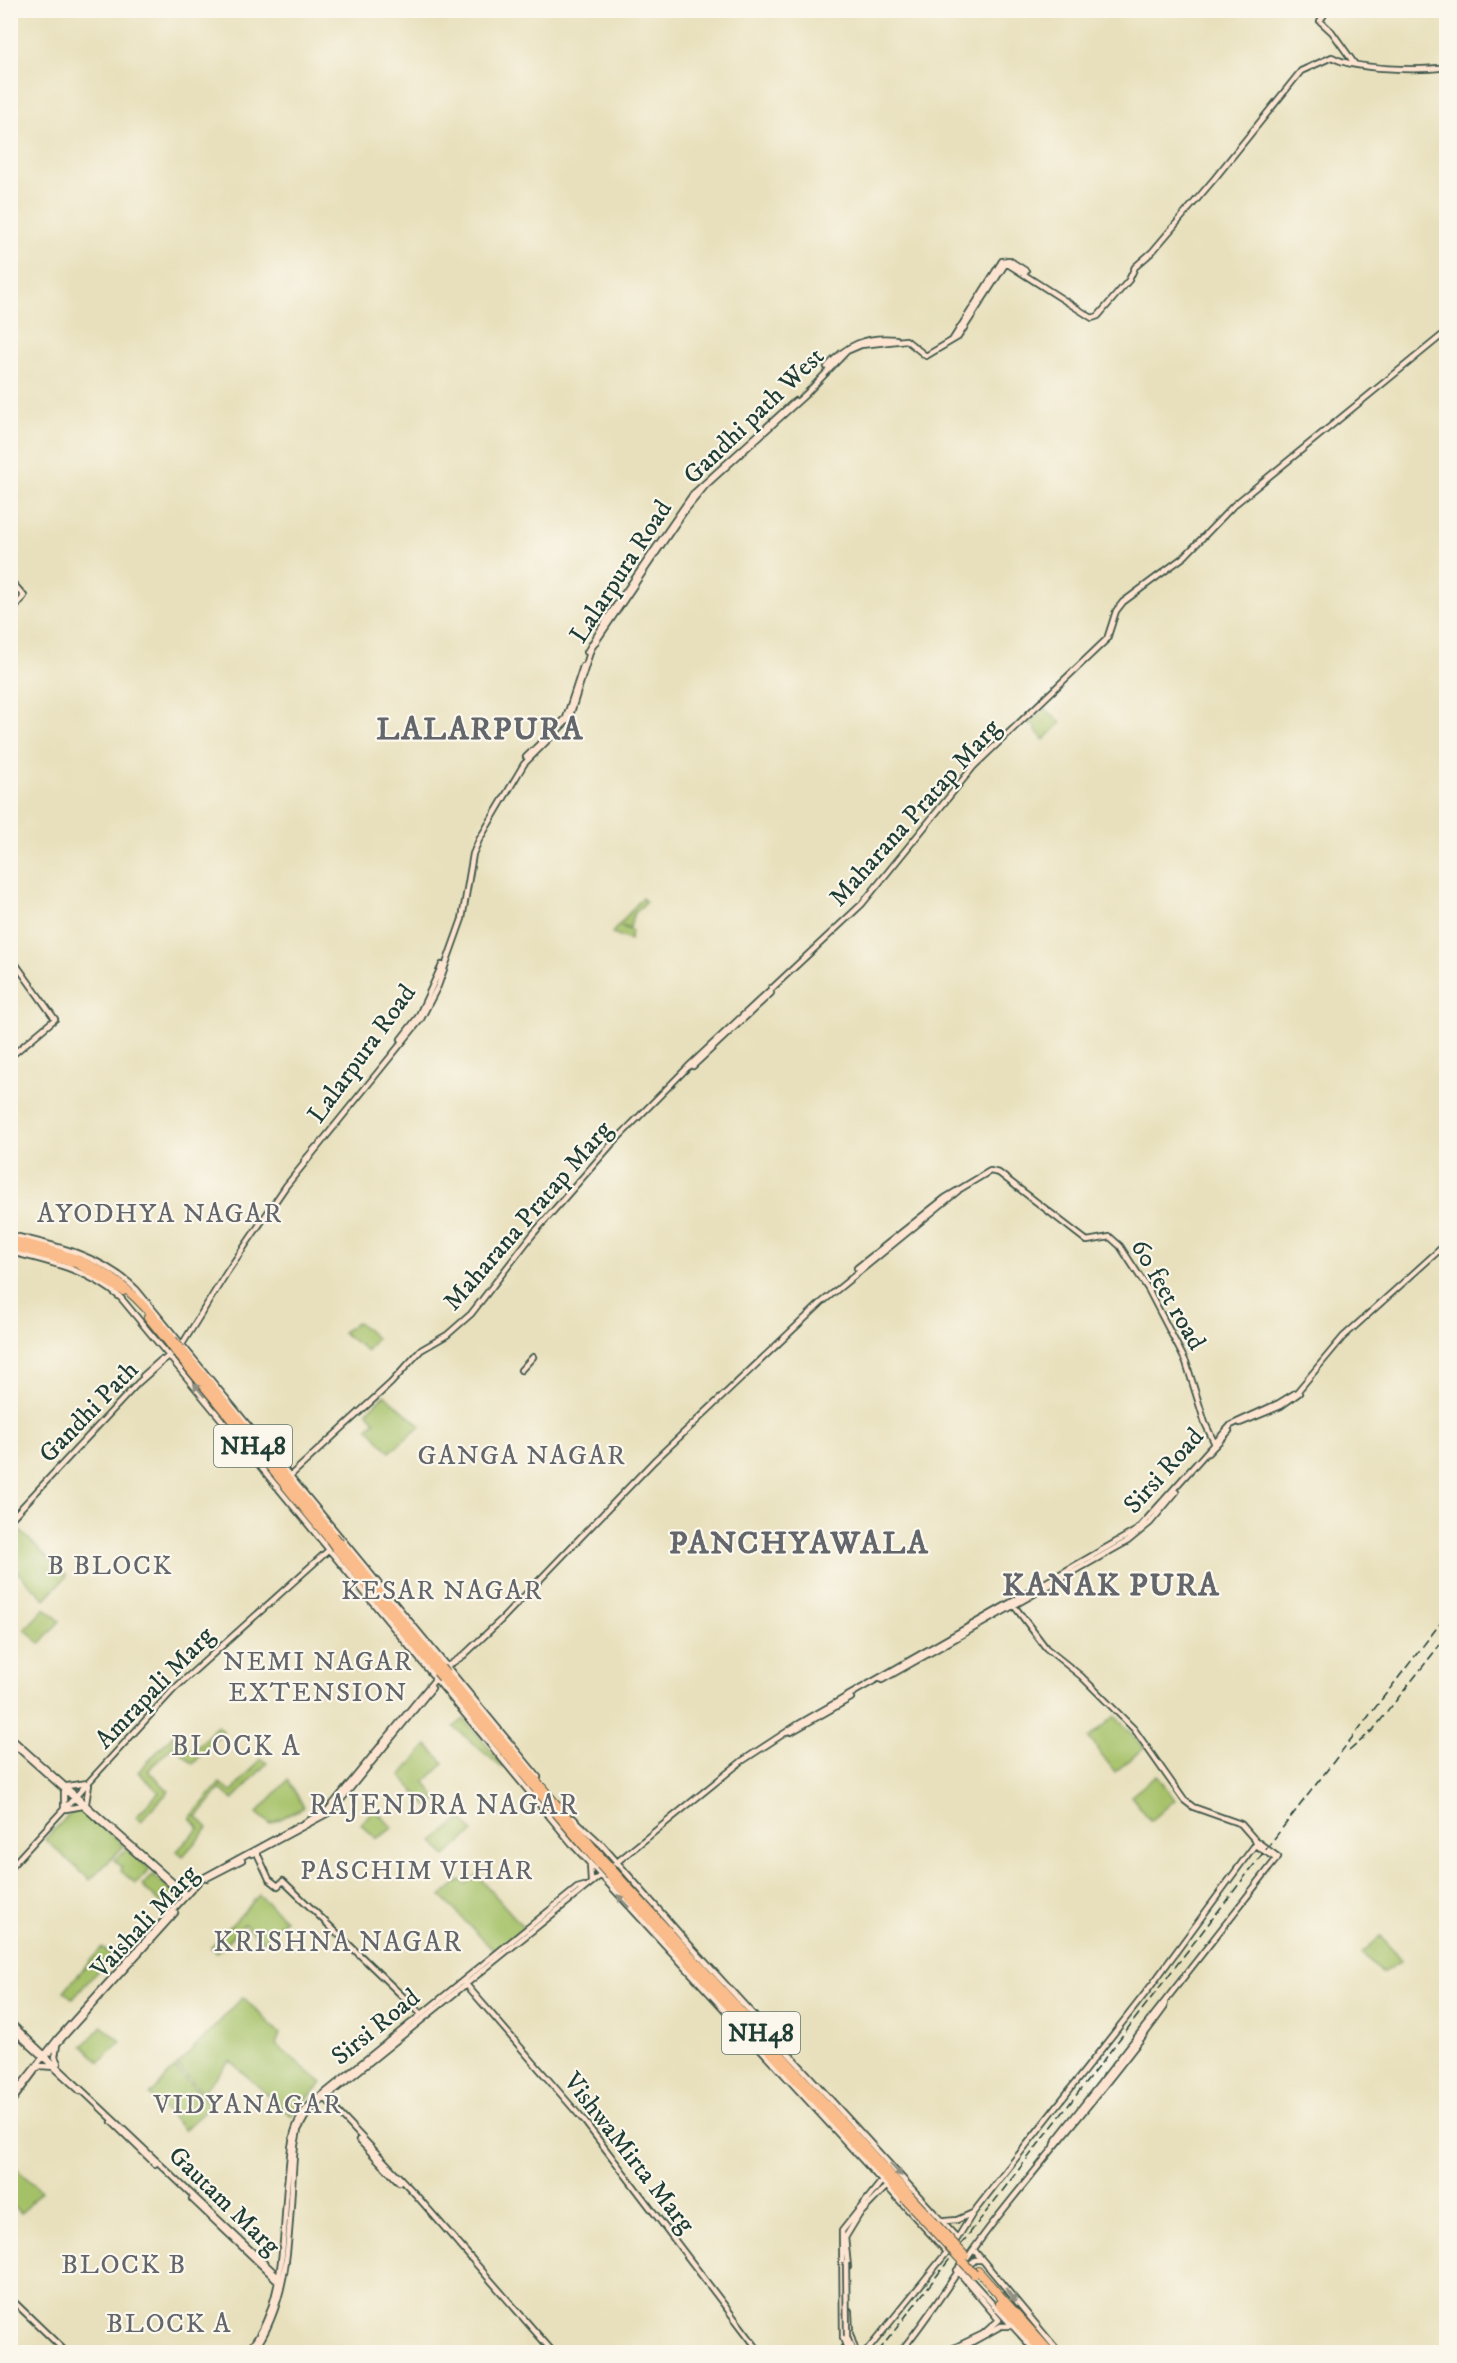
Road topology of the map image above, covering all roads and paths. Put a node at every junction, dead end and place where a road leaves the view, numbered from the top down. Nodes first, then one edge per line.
1 (1327, 10) edge
2 (1354, 63) junction
3 (1446, 67) edge
4 (1446, 332) edge
5 (897, 339) junction
6 (10, 580) edge
7 (10, 615) edge
8 (10, 956) edge
9 (420, 1018) junction
10 (10, 1057) edge
11 (958, 1191) junction
12 (10, 1234) edge
13 (251, 1234) junction
14 (10, 1240) edge
15 (1446, 1246) edge
16 (12, 1251) edge
17 (10, 1258) edge
18 (175, 1347) junction
19 (533, 1357) dead end
20 (521, 1370) dead end
21 (1214, 1442) junction
22 (291, 1475) junction
23 (10, 1520) edge
24 (335, 1542) junction
25 (1051, 1582) junction
26 (1012, 1604) junction
27 (460, 1657) junction
28 (443, 1672) junction
29 (10, 1737) edge
30 (10, 1741) edge
31 (90, 1782) junction
32 (65, 1788) junction
33 (76, 1797) junction
34 (85, 1805) junction
35 (63, 1810) junction
36 (1256, 1843) junction
37 (256, 1851) junction
38 (608, 1853) junction
39 (624, 1857) junction
40 (591, 1864) junction
41 (10, 1868) edge
42 (613, 1870) junction
43 (600, 1875) junction
44 (591, 1882) junction
45 (187, 1897) junction
46 (462, 1983) junction
47 (421, 2014) junction
48 (10, 2022) edge
49 (14, 2028) edge
50 (58, 2041) junction
51 (37, 2047) junction
52 (45, 2055) junction
53 (58, 2067) junction
54 (34, 2068) junction
55 (25, 2081) junction
56 (10, 2098) edge
57 (322, 2098) junction
58 (10, 2104) edge
59 (881, 2182) junction
60 (886, 2187) junction
61 (973, 2212) junction
62 (944, 2221) junction
63 (950, 2229) junction
64 (845, 2237) junction
65 (957, 2238) junction
66 (936, 2241) junction
67 (974, 2250) junction
68 (947, 2252) junction
69 (982, 2260) junction
70 (843, 2262) junction
71 (959, 2271) junction
72 (976, 2272) junction
73 (278, 2279) junction
74 (284, 2283) junction
75 (10, 2298) edge
76 (1014, 2327) junction
77 (850, 2337) junction
78 (976, 2340) junction
79 (260, 2344) junction
80 (66, 2352) edge
81 (250, 2352) edge
82 (259, 2352) edge
83 (551, 2352) edge
84 (759, 2352) edge
85 (841, 2352) edge
86 (852, 2352) edge
87 (866, 2352) edge
88 (900, 2352) edge
89 (945, 2352) edge
90 (954, 2352) edge
91 (1036, 2352) edge
92 (1043, 2352) edge
93 (1050, 2352) edge
94 (1059, 2352) edge

1 - 2 street
2 - 3 street
2 - 5 street
4 - 22 street, Maharana Pratap Marg
5 - 9 street, Gandhi path West
5 - 9 street, Lalarpura Road
6 - 7 street
8 - 10 street
9 - 13 street
9 - 13 street, Lalarpura Road
11 - 21 street, 60 feet road
11 - 27 street
11 - 27 street
12 - 18 street
13 - 18 street
13 - 18 street, Lalarpura Road
14 - 18 highway, NH48
15 - 21 street, Sirsi Road
15 - 25 street, Sirsi Road
16 - 17 street
16 - 18 highway, NH48
18 - 22 street
18 - 23 street, Gandhi Path
18 - 24 highway, NH48
24 -> 18 street
19 - 20 street
21 - 25 street, Sirsi Road
22 - 24 street
24 - 28 highway, NH48
24 - 28 street
24 - 31 street, Amrapali Marg
25 - 26 street, Sirsi Road
26 - 36 street
26 - 39 street, Sirsi Road
27 - 28 street, Vaishali Marg
28 - 37 street, Vaishali Marg
28 - 38 street
28 - 40 street
28 - 42 highway, NH48, bridge
29 - 32 street
30 - 32 street
31 - 32 street
31 - 33 street, Amrapali Marg
31 - 34 street
32 - 33 street
32 - 35 street
33 - 34 street
33 - 35 street, Amrapali Marg
34 - 35 street
34 - 45 street
35 - 41 street
36 - 61 street
36 - 67 street
37 - 45 street, Vaishali Marg
37 - 47 street
38 - 39 street
38 - 42 street
39 - 42 street, Sirsi Road
40 - 43 street
40 - 44 street
42 - 43 street, Sirsi Road
42 -> 62 street
42 - 72 highway, NH48, bridge
43 - 44 street, Sirsi Road
59 -> 43 street
44 - 46 street, Sirsi Road
45 - 50 street, Vaishali Marg
46 - 47 street, Sirsi Road
46 - 57 street, Sirsi Road
46 - 84 street, VishwaMirta Marg
47 - 57 street, Sirsi Road
48 - 49 street, Gautam Marg
49 - 51 street, Gautam Marg
50 - 51 street
50 - 52 street, Vaishali Marg
50 - 53 street
51 - 52 street, Gautam Marg
51 - 54 street
52 - 53 street, Gautam Marg
52 - 54 street, Vaishali Marg
53 - 54 street
53 - 73 street, Gautam Marg
54 - 55 street, Vaishali Marg
55 - 56 street, Vaishali Marg
55 - 58 street, Vaishali Marg
57 - 73 street, Sirsi Road
57 - 74 street, Sirsi Road
57 - 83 street
59 - 60 street
59 - 70 street
60 - 64 street
60 - 66 street
61 - 62 street
61 - 65 street
62 - 63 street
63 - 65 street
63 - 66 street
64 - 70 street
64 - 77 street
65 - 68 street
66 - 68 street
67 - 69 street
67 - 71 street
68 - 87 street
69 - 71 street
69 -> 94 street
70 - 86 street, bridge
71 - 76 street
71 - 78 street
71 - 88 street
72 - 92 highway, NH48
72 - 93 highway, NH48
73 - 74 street, Gautam Marg
73 - 81 street, Sirsi Road
74 - 79 street, Sirsi Road
75 - 80 street
76 - 78 street
76 - 91 street
77 - 85 street
77 - 86 street
78 - 89 street
78 - 90 street
79 - 81 street, Sirsi Road
79 - 82 street

